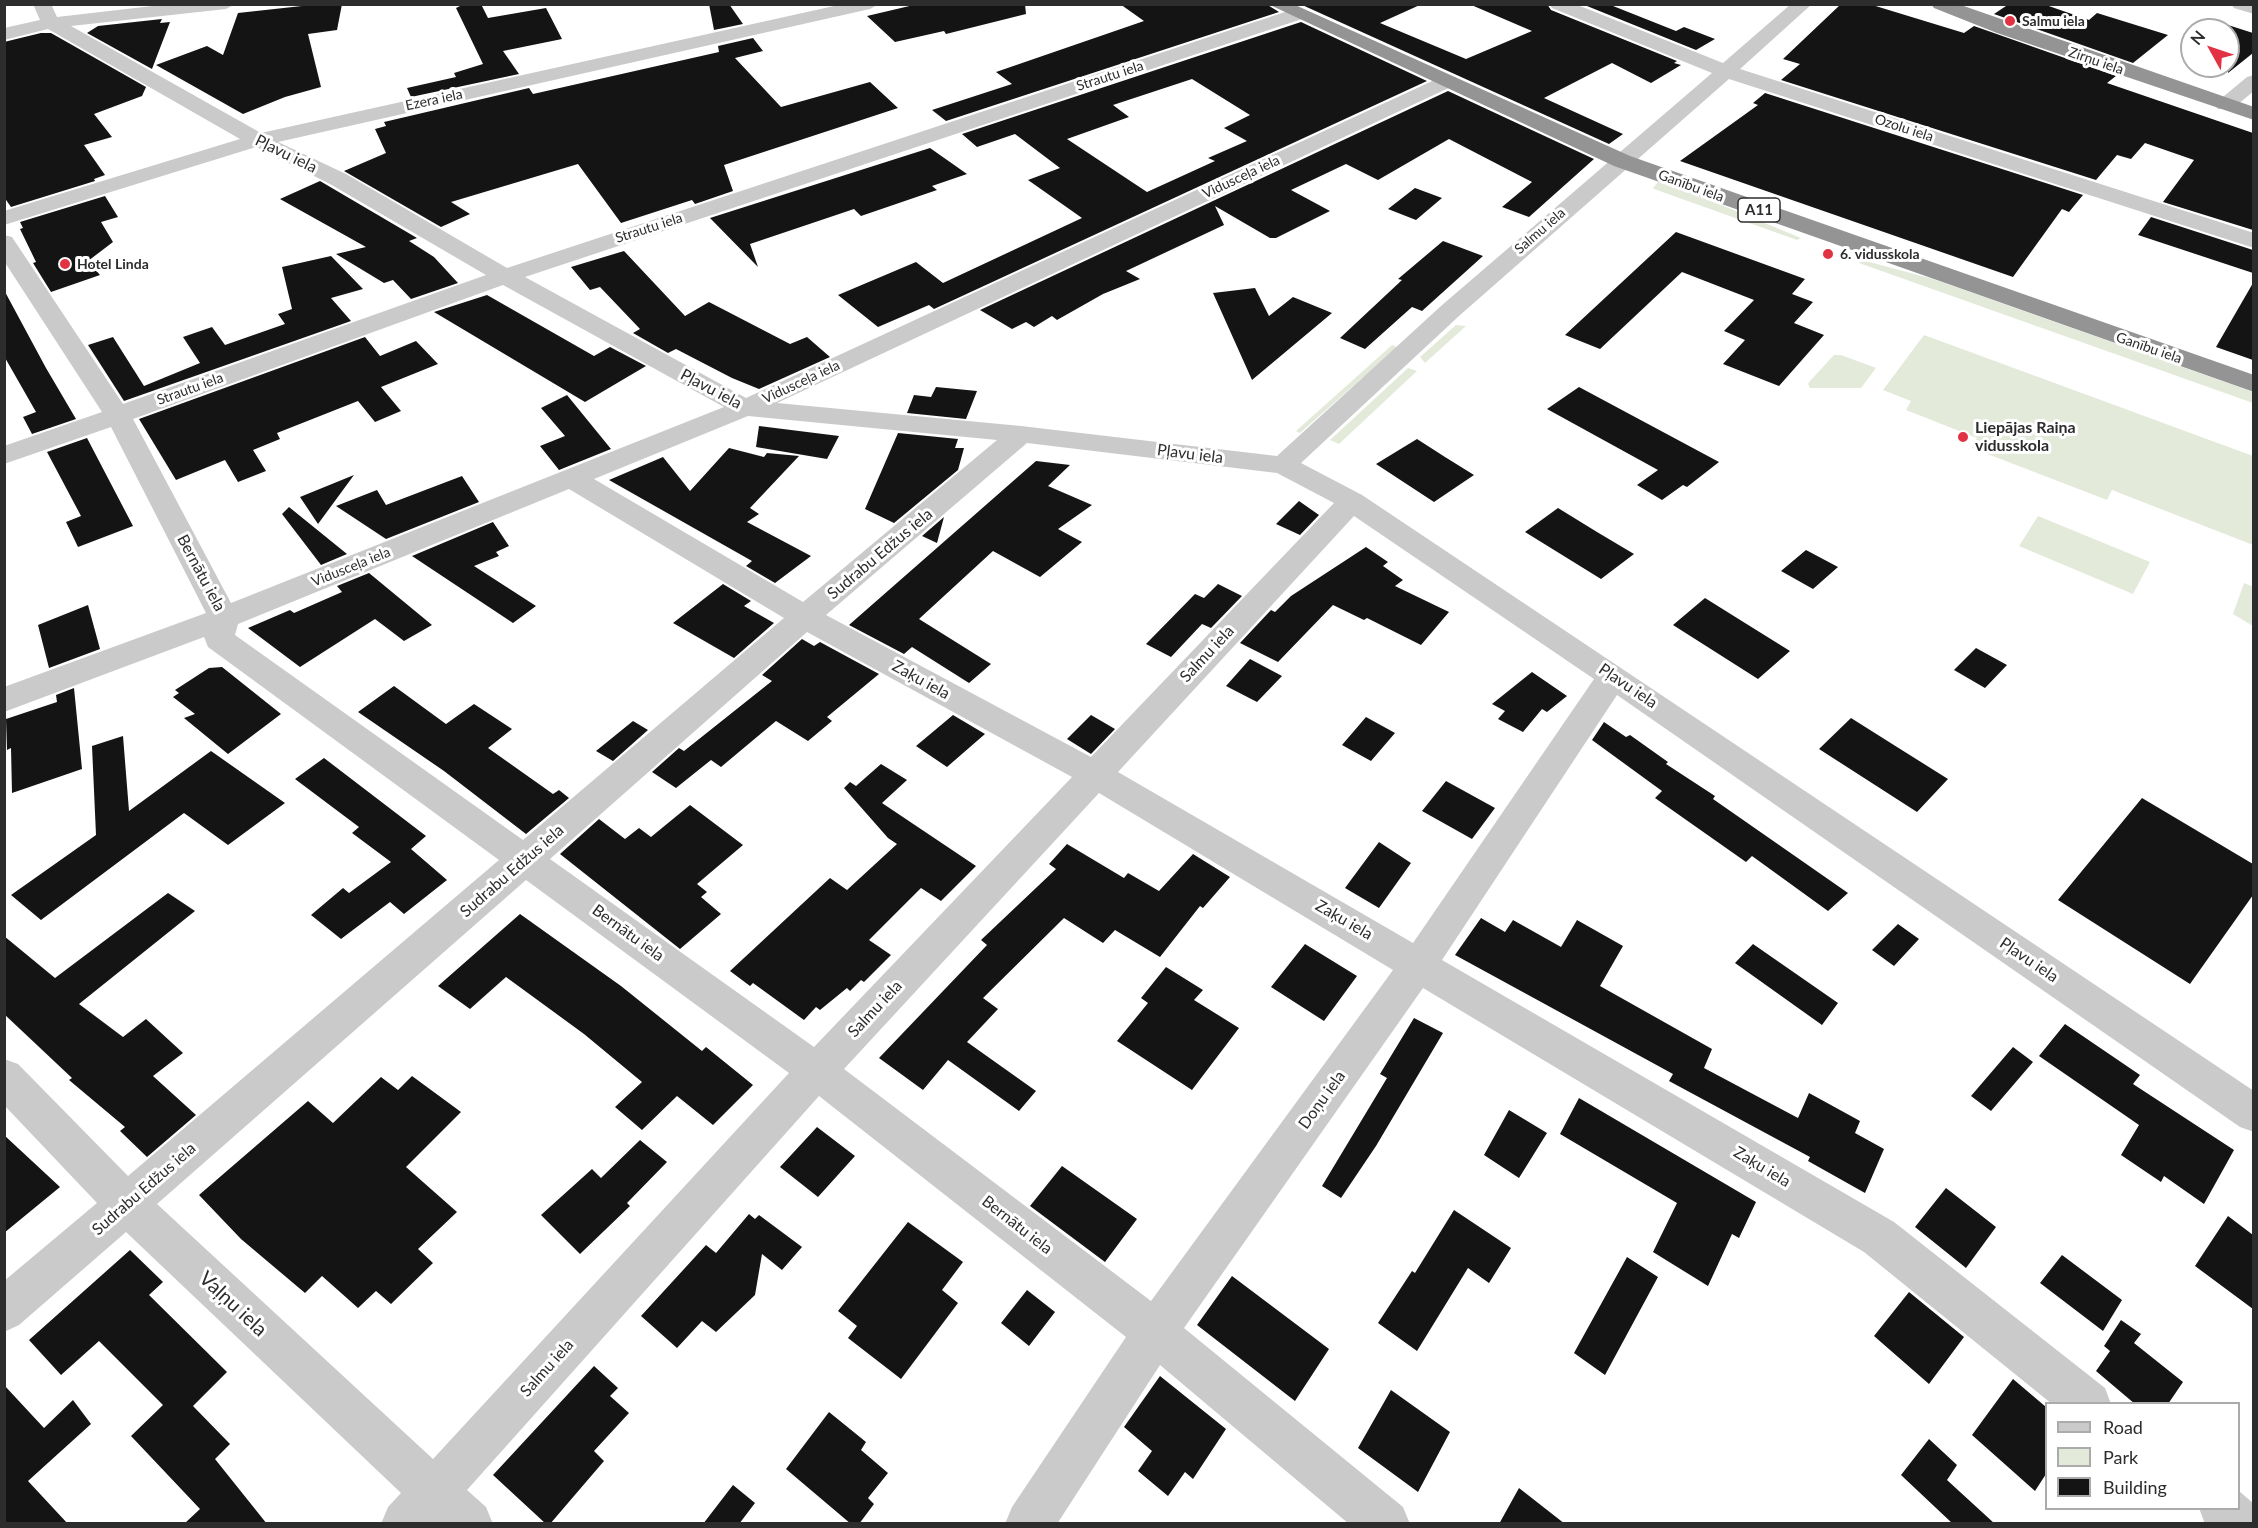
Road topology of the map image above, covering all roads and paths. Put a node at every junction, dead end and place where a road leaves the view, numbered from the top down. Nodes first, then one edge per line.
1 (226, 4) edge
2 (870, 4) edge
3 (1277, 4) edge
4 (1558, 4) edge
5 (1803, 4) edge
6 (1940, 4) edge
7 (2240, 4) edge
8 (2253, 9) edge
9 (46, 14) edge
10 (1298, 14) junction
11 (4, 34) edge
12 (1725, 71) junction
13 (1448, 81) junction
14 (2253, 81) edge
15 (2225, 105) junction
16 (2253, 114) edge
17 (258, 140) junction
18 (1622, 161) junction
19 (4, 218) edge
20 (4, 242) edge
21 (2253, 242) edge
22 (505, 276) junction
23 (2253, 384) edge
24 (745, 408) junction
25 (118, 416) junction
26 (1021, 434) junction
27 (4, 456) edge
28 (1283, 465) junction
29 (571, 478) junction
30 (1352, 501) junction
31 (805, 617) junction
32 (224, 618) junction
33 (1613, 676) junction
34 (4, 700) edge
35 (1094, 774) junction
36 (526, 859) junction
37 (1419, 964) junction
38 (817, 1071) junction
39 (4, 1077) edge
40 (2253, 1114) edge
41 (126, 1204) junction
42 (4, 1310) edge
43 (1155, 1332) junction
44 (2087, 1402) edge
45 (434, 1492) junction
46 (2223, 1510) edge
47 (405, 1524) edge
48 (469, 1524) edge
49 (1029, 1524) edge
50 (1386, 1524) edge
51 (2241, 1524) edge

1 - 9 street
2 - 17 street, Ezera iela
3 - 10 highway, Ganību iela / A11
4 - 12 street, Ozolu iela
5 - 12 street, Salmu iela
6 - 15 highway, Zirņu iela
7 - 8 street
9 - 11 street
9 - 17 street, Pļavu iela
10 - 13 highway, Ganību iela / A11
10 - 22 street, Strautu iela
12 - 18 street, Salmu iela
12 - 21 street, Ozolu iela
13 - 18 highway, Ganību iela / A11
13 - 24 street, Vidusceļa iela
14 - 15 street
15 - 16 highway, Zirņu iela
17 - 19 street, Ezera iela
17 - 22 street, Pļavu iela
18 - 23 highway, Ganību iela / A11
18 - 28 street, Salmu iela
20 - 25 street, Bernātu iela
22 - 24 street, Pļavu iela
22 - 25 street, Strautu iela
24 - 26 street, Pļavu iela
24 - 29 street, Vidusceļa iela
25 - 27 street, Strautu iela
25 - 32 street, Bernātu iela
26 - 28 street, Pļavu iela
26 - 31 street, Sudrabu Edžus iela
28 - 30 street, Pļavu iela
29 - 31 street, Zaķu iela
29 - 32 street, Vidusceļa iela
30 - 33 street, Pļavu iela
30 - 35 street, Salmu iela
31 - 35 street, Zaķu iela
31 - 36 street, Sudrabu Edžus iela
32 - 34 street, Vidusceļa iela
32 - 36 street, Bernātu iela
33 - 37 street, Doņu iela
33 - 40 street, Pļavu iela
35 - 37 street, Zaķu iela
35 - 38 street, Salmu iela
36 - 38 street, Bernātu iela
36 - 41 street, Sudrabu Edžus iela
37 - 43 street, Doņu iela
37 - 44 street, Zaķu iela
38 - 43 street, Bernātu iela
38 - 45 street, Salmu iela
39 - 41 street, Vaļņu iela
41 - 42 street, Sudrabu Edžus iela
41 - 45 street, Vaļņu iela
43 - 49 street, Doņu iela
43 - 50 street, Bernātu iela
45 - 47 street, Salmu iela
45 - 48 street, Vaļņu iela
46 - 51 street

